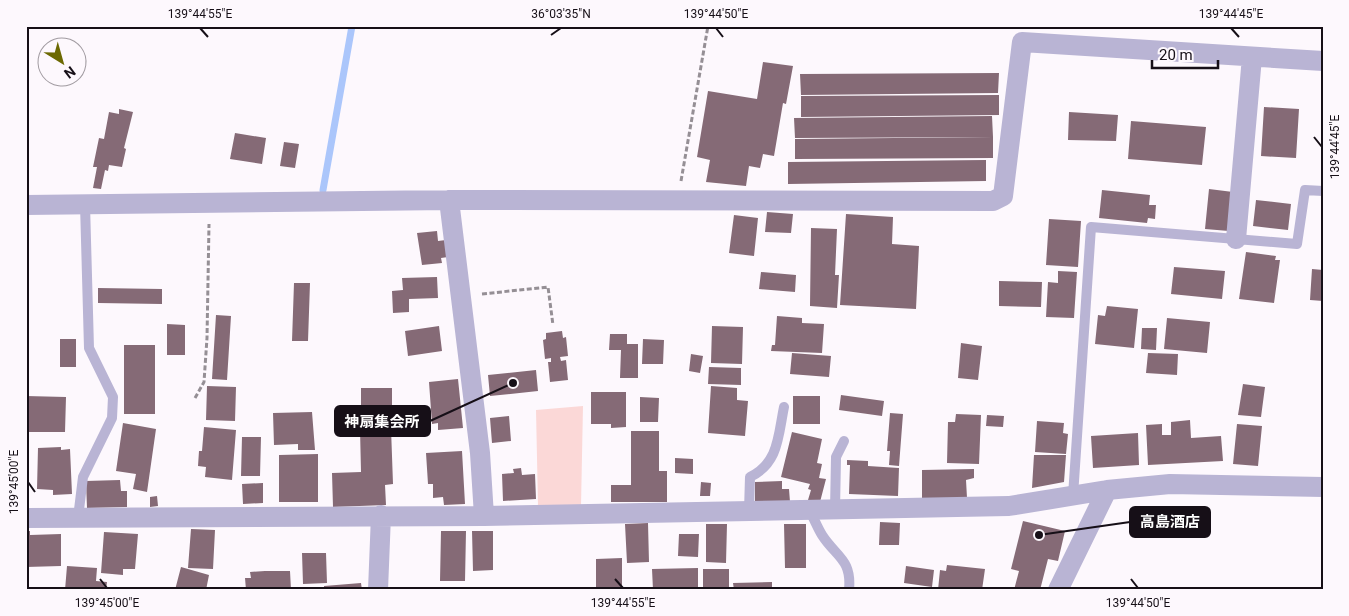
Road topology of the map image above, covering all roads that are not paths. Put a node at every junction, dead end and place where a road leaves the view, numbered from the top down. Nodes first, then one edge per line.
1 (1252, 57) junction
2 (1323, 61) edge
3 (1323, 191) edge
4 (449, 200) junction
5 (85, 204) junction
6 (26, 205) edge
7 (1236, 239) junction
8 (784, 407) dead end
9 (844, 441) dead end
10 (1323, 488) edge
11 (1107, 490) junction
12 (1073, 496) junction
13 (809, 510) junction
14 (835, 510) junction
15 (749, 511) junction
16 (381, 515) junction
17 (484, 516) junction
18 (26, 518) edge
19 (78, 518) junction
20 (378, 590) edge
21 (849, 590) edge
22 (1058, 590) edge

1 - 2 street
1 - 4 street
1 - 7 street
3 - 7 lane
4 - 5 street
4 - 17 street
5 - 6 street
5 - 19 lane
7 - 12 lane
8 - 15 lane
9 - 14 lane
10 - 11 street
11 - 12 street
11 - 22 street
12 - 14 street
13 - 14 street
13 - 15 street
13 - 21 lane
15 - 17 street
16 - 17 street
16 - 19 street
16 - 20 street
18 - 19 street

